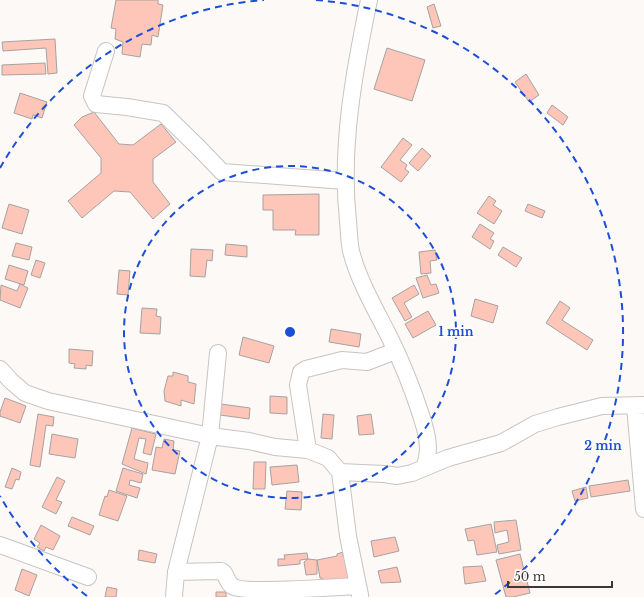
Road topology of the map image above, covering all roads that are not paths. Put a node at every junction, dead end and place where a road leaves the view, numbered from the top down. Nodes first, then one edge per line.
1 (369, 0) edge
2 (106, 51) dead end
3 (345, 181) junction
4 (395, 351) junction
5 (218, 353) dead end
6 (0, 368) edge
7 (639, 406) edge
8 (210, 436) junction
9 (308, 450) junction
10 (424, 468) junction
11 (340, 472) junction
12 (644, 509) edge
13 (0, 545) edge
14 (176, 572) junction
15 (88, 577) dead end
16 (359, 592) edge
17 (174, 597) edge

1 - 3 street
2 - 3 street
3 - 4 street
4 - 9 street
4 - 10 street
5 - 8 street
6 - 8 street
7 - 10 street
7 - 12 street
8 - 9 street
8 - 14 street
9 - 11 street
10 - 11 street
11 - 16 street
13 - 15 street
14 - 16 street
14 - 17 street

